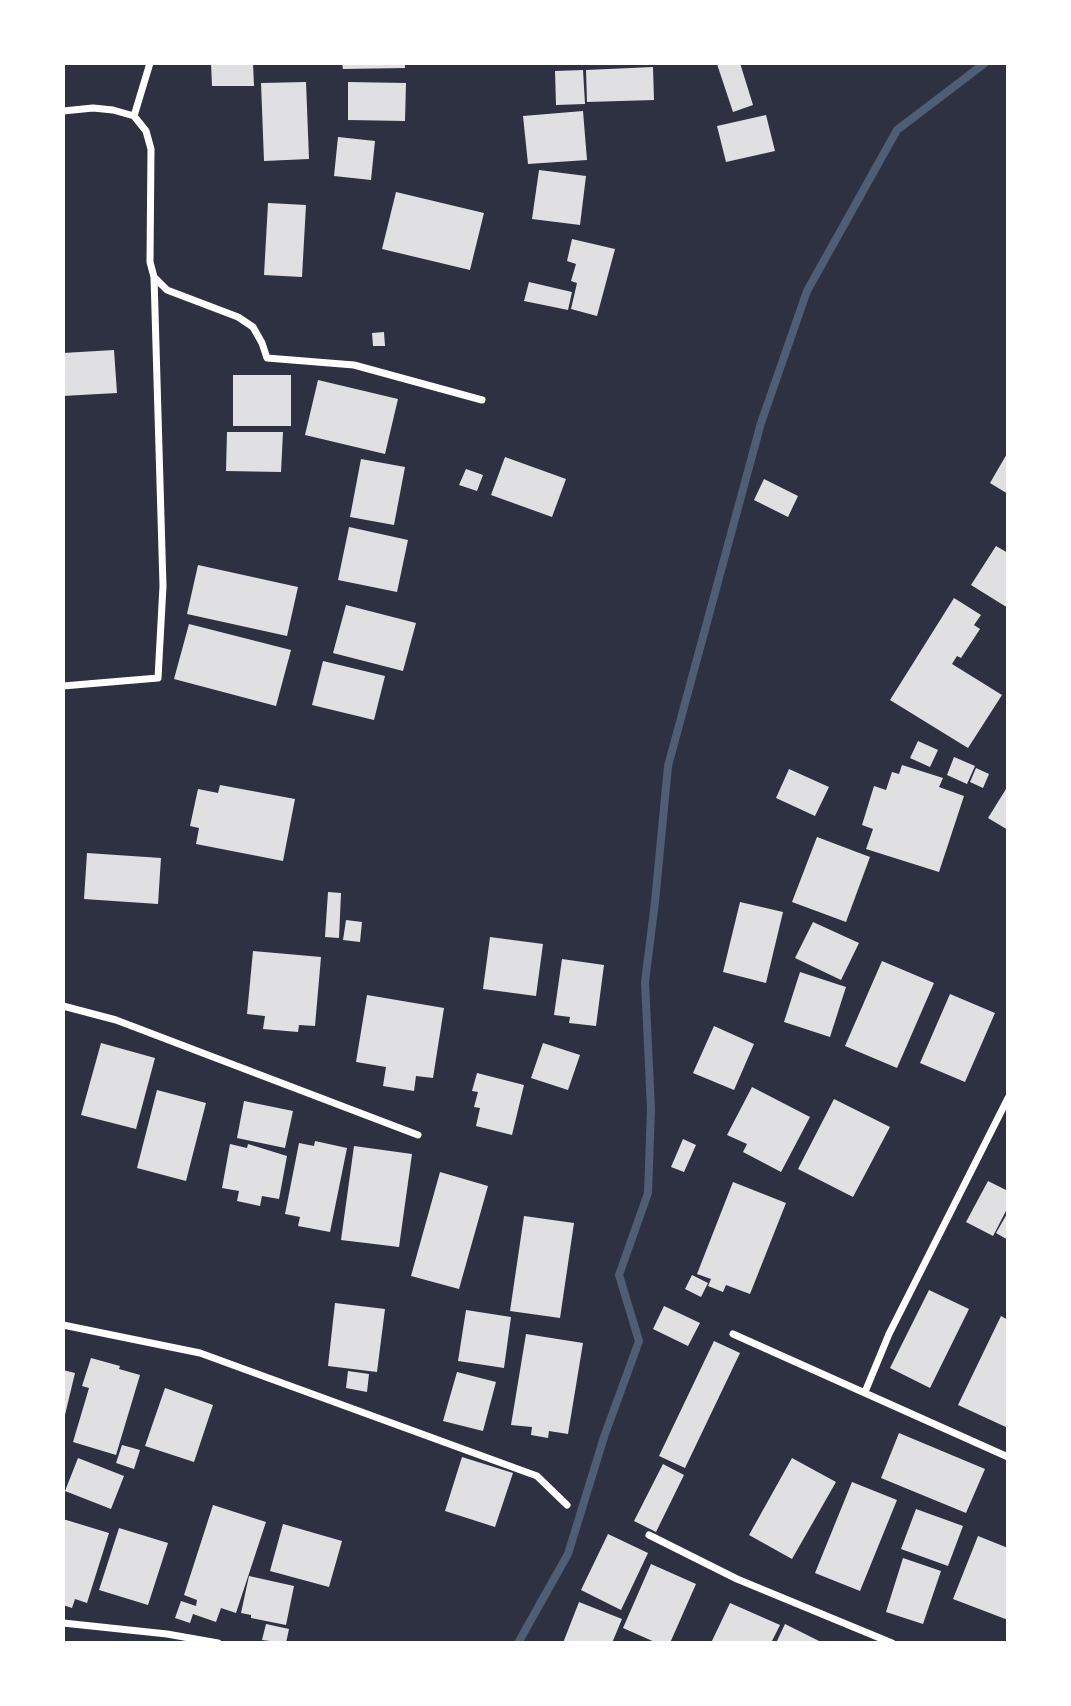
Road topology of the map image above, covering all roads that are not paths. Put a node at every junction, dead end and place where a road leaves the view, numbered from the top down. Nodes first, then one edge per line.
1 (150, 63) edge
2 (63, 111) edge
3 (134, 116) junction
4 (154, 277) junction
5 (482, 400) dead end
6 (63, 686) edge
7 (63, 1006) edge
8 (1008, 1098) edge
9 (418, 1135) dead end
10 (63, 1325) edge
11 (733, 1334) dead end
12 (865, 1392) junction
13 (1008, 1457) edge
14 (567, 1505) dead end
15 (649, 1535) dead end
16 (63, 1623) edge
17 (218, 1643) edge
18 (892, 1643) edge

1 - 3 street
2 - 3 street
3 - 4 street
4 - 5 street
4 - 6 street
7 - 9 street
8 - 12 street
10 - 14 street
11 - 12 street
12 - 13 street
15 - 18 street
16 - 17 street

